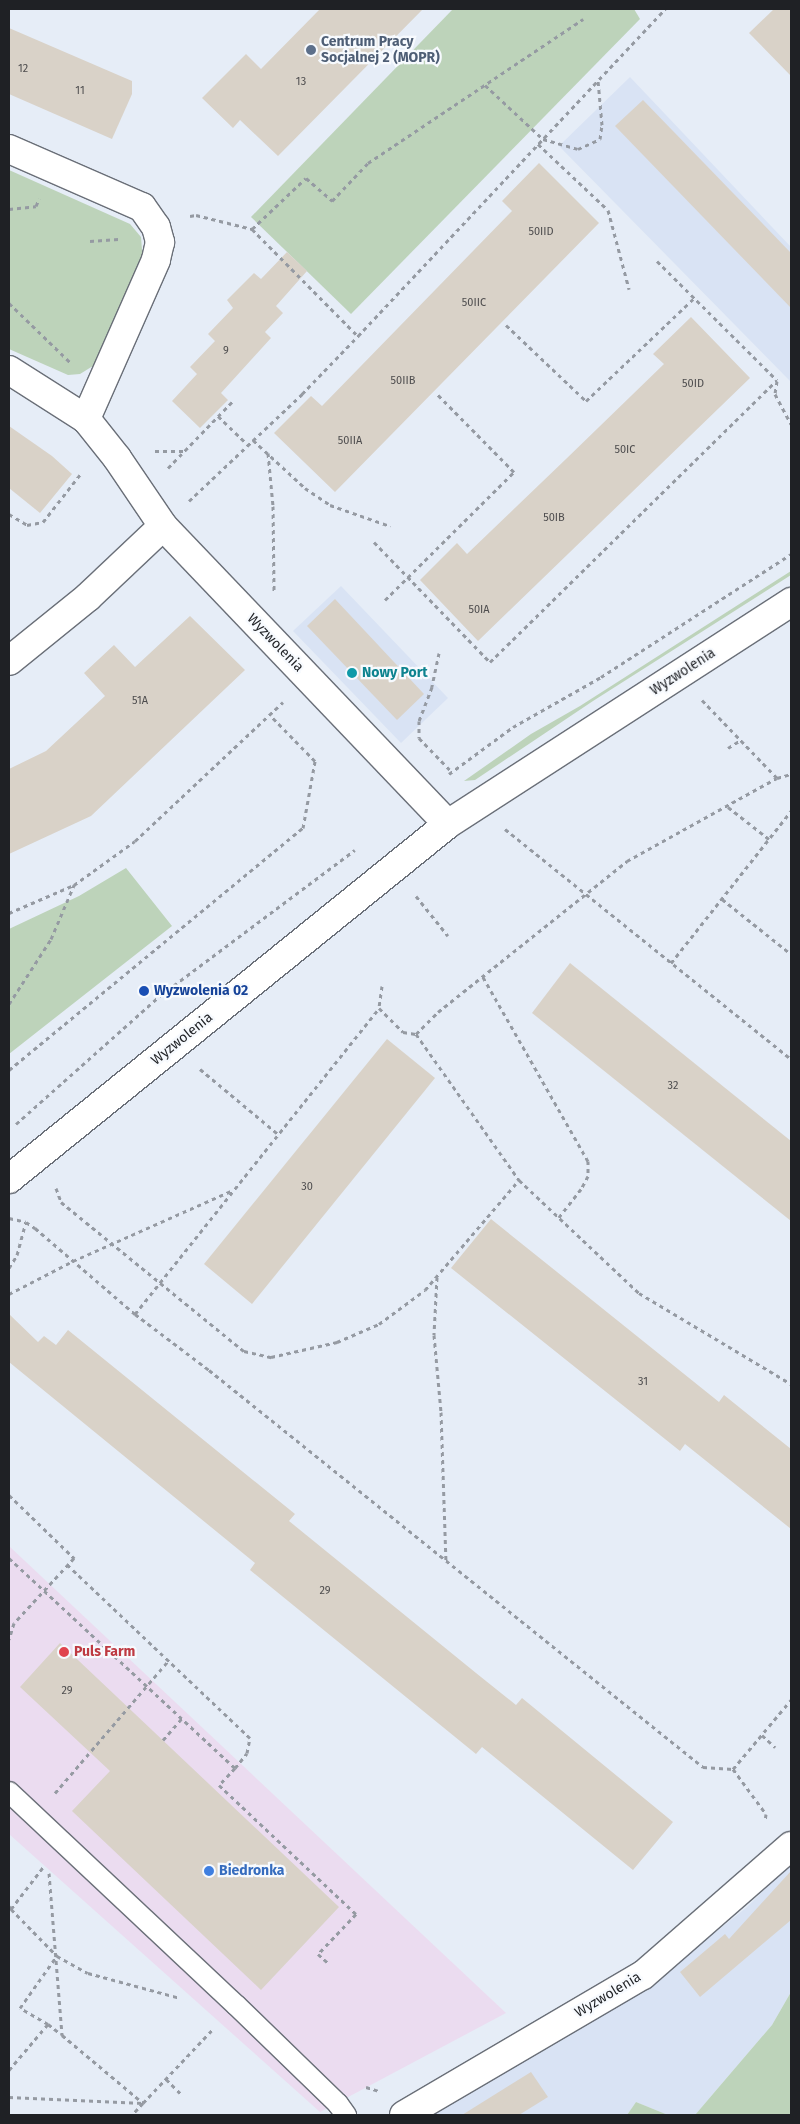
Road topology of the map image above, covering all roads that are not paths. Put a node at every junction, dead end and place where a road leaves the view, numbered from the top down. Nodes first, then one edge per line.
1 (9, 149) edge
2 (9, 370) edge
3 (86, 419) junction
4 (163, 526) junction
5 (791, 602) edge
6 (9, 661) edge
7 (448, 824) junction
8 (9, 1179) edge
9 (9, 1792) edge
10 (791, 1846) edge
11 (346, 2115) edge
12 (404, 2115) edge

1 - 3 street
2 - 3 street, Wyzwolenia
3 - 4 street, Wyzwolenia
4 - 6 street
4 - 7 street, Wyzwolenia
5 - 7 street, Wyzwolenia
7 - 8 street, Wyzwolenia
9 - 11 lane
10 - 12 street, Wyzwolenia

